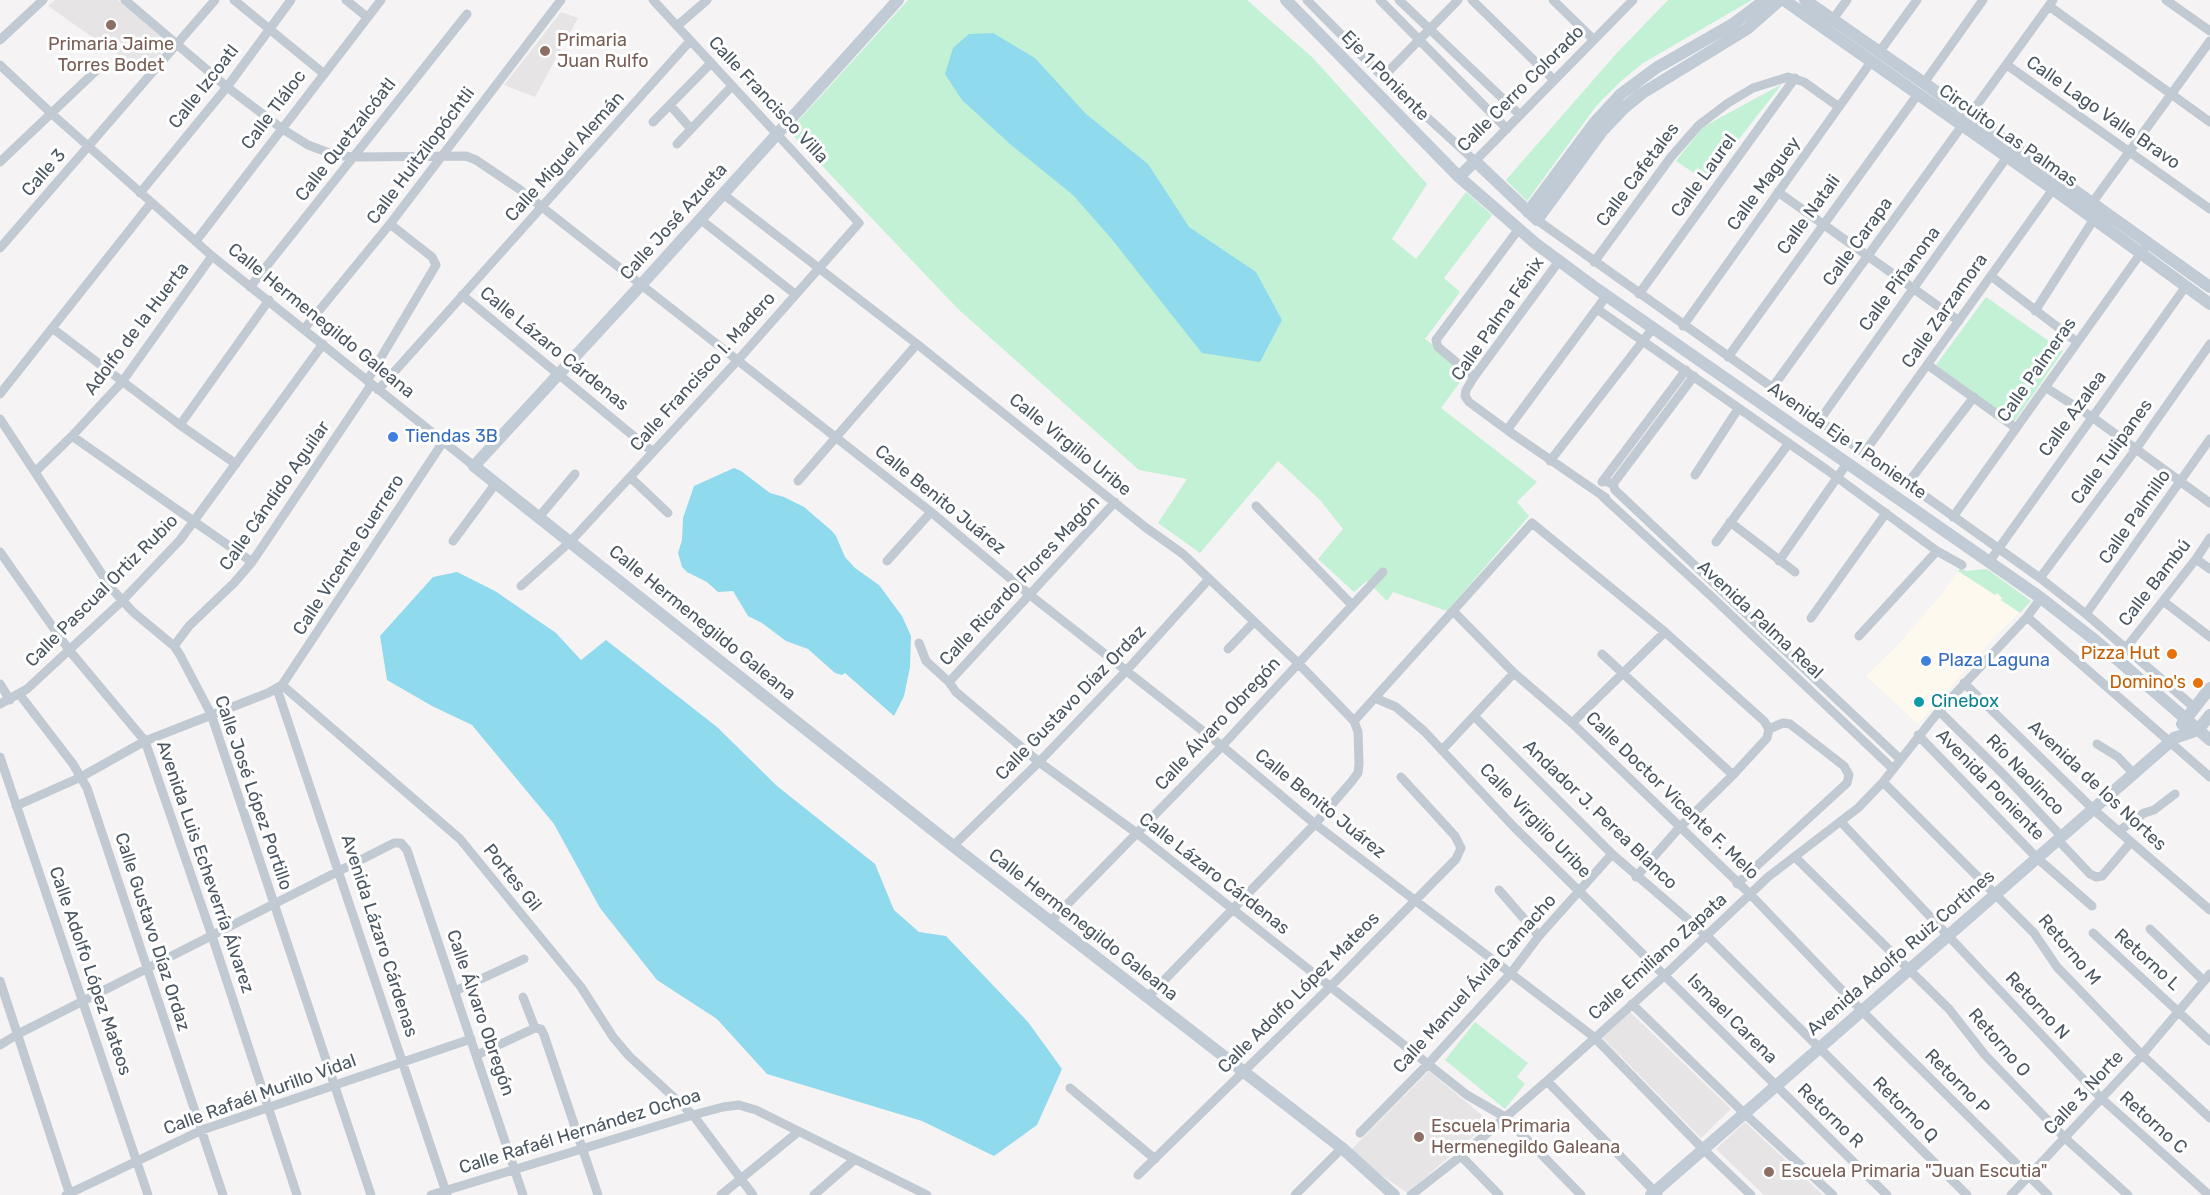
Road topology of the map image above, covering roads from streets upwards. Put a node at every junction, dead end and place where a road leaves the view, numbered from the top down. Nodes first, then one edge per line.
1 (125, 0) edge
2 (215, 0) edge
3 (234, 0) edge
4 (291, 0) edge
5 (346, 0) edge
6 (381, 0) edge
7 (561, 0) edge
8 (653, 0) edge
9 (707, 0) edge
10 (898, 0) edge
11 (1286, 0) edge
12 (1307, 0) edge
13 (1380, 0) edge
14 (1399, 0) edge
15 (1458, 0) edge
16 (1472, 0) edge
17 (1553, 0) edge
18 (1617, 0) edge
19 (1633, 0) edge
20 (1805, 0) edge
21 (1847, 0) edge
22 (1917, 0) edge
23 (1983, 0) edge
24 (2166, 0) edge
25 (40, 1) edge
26 (1775, 1) edge
27 (2051, 3) edge
28 (1625, 8) junction
29 (467, 14) dead end
30 (367, 17) junction
31 (1833, 19) junction
32 (677, 26) junction
33 (270, 29) junction
34 (1428, 30) junction
35 (2210, 31) edge
36 (0, 40) edge
37 (1419, 40) junction
38 (1594, 40) junction
39 (690, 41) junction
40 (2210, 41) edge
41 (177, 45) junction
42 (1880, 51) junction
43 (1871, 62) junction
44 (711, 63) junction
45 (0, 65) edge
46 (2007, 65) junction
47 (101, 66) dead end
48 (323, 73) junction
49 (1383, 77) junction
50 (1795, 78) junction
51 (1554, 80) junction
52 (1924, 83) junction
53 (732, 86) junction
54 (227, 87) junction
55 (1918, 94) junction
56 (2171, 94) junction
57 (670, 105) junction
58 (1839, 107) junction
59 (52, 114) junction
60 (1520, 115) junction
61 (1967, 121) junction
62 (653, 122) dead end
63 (2210, 122) edge
64 (281, 128) junction
65 (691, 129) junction
66 (1507, 129) junction
67 (778, 134) junction
68 (677, 144) dead end
69 (88, 147) junction
70 (2130, 150) junction
71 (354, 157) junction
72 (441, 157) junction
73 (2007, 157) junction
74 (1475, 161) junction
75 (0, 162) edge
76 (1459, 177) junction
77 (2053, 189) junction
78 (1778, 192) junction
79 (140, 194) junction
80 (723, 194) junction
81 (151, 203) junction
82 (2092, 203) junction
83 (543, 207) junction
84 (2210, 208) edge
85 (1533, 216) junction
86 (700, 219) junction
87 (2094, 219) junction
88 (859, 223) joint
89 (390, 224) junction
90 (1823, 224) junction
91 (1518, 230) junction
92 (196, 241) junction
93 (2148, 243) junction
94 (0, 248) edge
95 (2140, 254) junction
96 (212, 256) junction
97 (1868, 257) junction
98 (1559, 261) junction
99 (1594, 262) junction
100 (819, 267) junction
101 (1991, 276) junction
102 (641, 285) junction
103 (250, 286) junction
104 (2186, 286) junction
105 (2210, 287) edge
106 (1913, 289) junction
107 (795, 294) junction
108 (1639, 294) junction
109 (462, 295) junction
110 (1607, 295) junction
111 (269, 300) junction
112 (2210, 304) edge
113 (1597, 309) junction
114 (2035, 310) junction
115 (1959, 321) junction
116 (1683, 326) junction
117 (52, 328) junction
118 (1653, 328) junction
119 (304, 329) junction
120 (1642, 342) junction
121 (1673, 342) junction
122 (2077, 342) junction
123 (323, 344) junction
124 (917, 344) junction
125 (2210, 344) edge
126 (1665, 355) junction
127 (1728, 357) junction
128 (738, 360) junction
129 (1928, 364) junction
130 (1690, 373) junction
131 (559, 374) junction
132 (1474, 377) junction
133 (122, 382) junction
134 (372, 385) junction
135 (2045, 387) junction
136 (1772, 388) junction
137 (0, 394) edge
138 (1465, 396) joint
139 (1974, 397) junction
140 (1738, 409) junction
141 (2092, 417) junction
142 (0, 419) edge
143 (1819, 421) junction
144 (180, 425) junction
145 (2016, 428) junction
146 (1507, 430) junction
147 (72, 436) junction
148 (836, 437) junction
149 (2210, 439) edge
150 (443, 442) junction
151 (1790, 444) junction
152 (2136, 448) junction
153 (653, 452) junction
154 (1864, 453) junction
155 (1550, 461) junction
156 (1848, 462) junction
157 (236, 464) junction
158 (474, 466) junction
159 (35, 472) junction
160 (575, 474) dead end
161 (1695, 475) dead end
162 (630, 477) junction
163 (1837, 477) junction
164 (798, 481) dead end
165 (2181, 481) junction
166 (496, 483) junction
167 (1907, 484) junction
168 (1611, 485) junction
169 (1601, 494) junction
170 (1114, 502) junction
171 (2210, 503) edge
172 (1256, 506) dead end
173 (931, 512) junction
174 (668, 513) dead end
175 (1886, 513) junction
176 (539, 517) junction
177 (1953, 517) junction
178 (196, 521) junction
179 (1730, 522) junction
180 (2210, 538) edge
181 (453, 542) dead end
182 (571, 542) junction
183 (1716, 542) dead end
184 (1998, 549) junction
185 (1937, 551) junction
186 (0, 552) edge
187 (2196, 559) junction
188 (887, 561) dead end
189 (1779, 561) junction
190 (252, 562) junction
191 (1989, 562) junction
192 (1962, 565) dead end
193 (2210, 569) edge
194 (1383, 572) dead end
195 (1796, 572) dead end
196 (2040, 578) junction
197 (1209, 579) junction
198 (521, 586) dead end
199 (1714, 592) junction
200 (1030, 595) junction
201 (2041, 598) junction
202 (122, 601) junction
203 (2163, 602) junction
204 (1352, 605) junction
205 (1453, 611) junction
206 (2086, 614) junction
207 (2027, 617) junction
208 (1811, 618) dead end
209 (1254, 622) junction
210 (1665, 632) junction
211 (1859, 636) dead end
212 (2210, 637) edge
213 (919, 643) dead end
214 (174, 646) junction
215 (1228, 648) dead end
216 (2126, 648) junction
217 (69, 650) junction
218 (1602, 654) dead end
219 (1298, 663) junction
220 (1127, 670) junction
221 (1514, 673) junction
222 (1623, 673) junction
223 (1811, 676) junction
224 (950, 682) junction
225 (1964, 683) junction
226 (0, 684) edge
227 (1804, 684) junction
228 (280, 687) junction
229 (2210, 688) edge
230 (20, 695) junction
231 (1375, 698) junction
232 (10, 700) junction
233 (0, 704) edge
234 (2195, 708) junction
235 (1939, 711) junction
236 (211, 714) junction
237 (2210, 715) edge
238 (1474, 716) junction
239 (2185, 719) junction
240 (1354, 722) junction
241 (1572, 723) junction
242 (1768, 729) junction
243 (2198, 730) junction
244 (1918, 735) junction
245 (2172, 740) junction
246 (2210, 740) edge
247 (145, 741) junction
248 (2097, 744) dead end
249 (1222, 746) junction
250 (1443, 748) junction
251 (0, 757) edge
252 (1900, 759) junction
253 (1039, 762) junction
254 (1893, 769) junction
255 (2134, 774) junction
256 (1733, 775) junction
257 (81, 777) junction
258 (1401, 777) dead end
259 (2210, 777) edge
260 (1883, 782) junction
261 (2175, 794) dead end
262 (16, 806) junction
263 (2094, 810) junction
264 (1841, 822) junction
265 (1315, 824) junction
266 (1679, 828) junction
267 (2119, 831) junction
268 (1138, 834) junction
269 (2060, 839) junction
270 (2131, 842) junction
271 (953, 846) junction
272 (1612, 854) junction
273 (1795, 857) junction
274 (2037, 858) junction
275 (340, 872) junction
276 (1636, 876) junction
277 (1737, 884) junction
278 (1499, 890) dead end
279 (1580, 890) junction
280 (1995, 894) junction
281 (1751, 895) junction
282 (1414, 901) junction
283 (275, 905) junction
284 (2092, 906) dead end
285 (1232, 910) junction
286 (2210, 910) edge
287 (1050, 922) junction
288 (2150, 929) dead end
289 (2093, 933) dead end
290 (1706, 935) junction
291 (1948, 935) junction
292 (212, 936) junction
293 (1539, 936) junction
294 (524, 959) dead end
295 (147, 969) junction
296 (1909, 970) junction
297 (1511, 973) junction
298 (1665, 975) junction
299 (2205, 980) edge
300 (0, 981) edge
301 (1331, 986) junction
302 (455, 991) junction
303 (2210, 993) edge
304 (524, 997) dead end
305 (1147, 998) junction
306 (83, 1001) junction
307 (1632, 1004) junction
308 (1862, 1011) junction
309 (2179, 1011) junction
310 (538, 1029) junction
311 (18, 1034) junction
312 (1594, 1037) junction
313 (471, 1039) junction
314 (2210, 1041) edge
315 (0, 1045) edge
316 (1820, 1048) junction
317 (477, 1055) junction
318 (2142, 1055) junction
319 (403, 1061) junction
320 (1428, 1064) junction
321 (1243, 1072) junction
322 (1546, 1081) junction
323 (336, 1085) junction
324 (1775, 1086) junction
325 (1070, 1088) dead end
326 (2102, 1099) junction
327 (268, 1106) junction
328 (1745, 1114) junction
329 (693, 1115) junction
330 (1505, 1117) junction
331 (2210, 1118) edge
332 (202, 1130) junction
333 (798, 1132) junction
334 (1360, 1133) dead end
335 (2065, 1138) junction
336 (1342, 1148) junction
337 (583, 1149) junction
338 (1704, 1150) junction
339 (1461, 1156) junction
340 (1155, 1159) junction
341 (136, 1160) junction
342 (854, 1160) junction
343 (515, 1169) junction
344 (1138, 1174) dead end
345 (2029, 1177) junction
346 (741, 1179) junction
347 (909, 1192) edge
348 (446, 1193) edge
349 (1654, 1194) edge
350 (68, 1195) edge
351 (148, 1195) edge
352 (224, 1195) edge
353 (297, 1195) edge
354 (371, 1195) edge
355 (431, 1195) edge
356 (523, 1195) edge
357 (598, 1195) edge
358 (721, 1195) edge
359 (753, 1195) edge
360 (814, 1195) edge
361 (927, 1195) edge
362 (1295, 1195) edge
363 (1394, 1195) edge
364 (1411, 1195) edge
365 (1499, 1195) edge
366 (1581, 1195) edge
367 (1751, 1195) edge
368 (1833, 1195) edge
369 (1887, 1195) edge
370 (1967, 1195) edge
371 (2012, 1195) edge
372 (2048, 1195) edge
373 (2128, 1195) edge
374 (2209, 1195) edge

1 - 41 street
2 - 41 street, Calle 3
3 - 33 street
4 - 33 street, Calle Izcoatl
5 - 30 street
6 - 30 street, Calle Tláloc
7 - 72 street, Calle Huitzilopóchtli
8 - 32 street, Calle Francisco Villa
9 - 32 street
10 - 67 street, Calle José Azueta
11 - 76 street, Eje 1 Poniente
12 - 49 street
13 - 37 street
14 - 34 street
15 - 34 street
16 - 51 street
17 - 38 street
18 - 28 street
19 - 28 street, Calle Cerro Colorado
20 - 31 street, Circuito Las Palmas
21 - 31 street
22 - 42 street
23 - 52 street
24 - 35 street
25 - 36 street
26 - 43 street, Circuito Las Palmas
26 - 85 street
27 - 46 street, Calle Carapa
27 - 56 street
28 - 38 street, Calle Cerro Colorado
29 - 71 street, Calle Quetzalcóatl
30 - 48 street, Calle Tláloc
31 - 42 street, Circuito Las Palmas
32 - 39 street, Calle Francisco Villa
33 - 48 street
33 - 54 street, Calle Izcoatl
34 - 37 street
34 - 60 street
37 - 49 street
37 - 66 street
38 - 51 street, Calle Cerro Colorado
39 - 44 street, Calle Francisco Villa
39 - 83 street, Calle Miguel Alemán
40 - 56 street
41 - 54 street
41 - 69 street, Calle 3
42 - 52 street, Circuito Las Palmas
43 - 55 street, Circuito Las Palmas
43 - 58 street, Calle Maguey
44 - 53 street, Calle Francisco Villa
44 - 57 street
45 - 59 street, Calle Hermenegildo Galeana
46 - 61 street, Calle Carapa
46 - 70 street, Calle Lago Valle Bravo
47 - 59 street
48 - 64 street, Calle Tláloc
49 - 74 street
50 - 58 street
50 - 99 street, Calle Cafetales
50 - 108 street, Calle Laurel
51 - 60 street, Calle Cerro Colorado
52 - 61 street, Circuito Las Palmas
53 - 65 street
53 - 67 street, Calle Francisco Villa
54 - 64 street, Calle Benito Juárez
54 - 79 street, Calle Izcoatl
55 - 61 street, Circuito Las Palmas
55 - 90 street, Calle Natali
56 - 63 street
56 - 70 street
57 - 62 street
57 - 65 street
58 - 78 street, Calle Maguey
59 - 69 street, Calle Hermenegildo Galeana
59 - 75 street
60 - 66 street, Calle Cerro Colorado
61 - 73 street, Circuito Las Palmas
61 - 82 street, Circuito Las Palmas
61 - 97 street, Calle Carapa
64 - 71 street, Calle Benito Juárez
64 - 92 street, Calle Tláloc
65 - 68 street
66 - 74 street, Calle Cerro Colorado
67 - 80 street, Calle José Azueta
67 - 88 street, Calle Francisco Villa
69 - 79 street, Calle Hermenegildo Galeana
69 - 94 street, Calle 3
70 - 82 street
70 - 84 street, Calle Lago Valle Bravo
71 - 72 street, Calle Benito Juárez
71 - 103 street, Calle Quetzalcóatl
72 - 83 street, Calle Benito Juárez
72 - 89 street, Calle Huitzilopóchtli
73 - 77 street, Circuito Las Palmas
73 - 106 street, Calle Piñanona
74 - 76 street, Calle Cerro Colorado
74 - 85 street
76 - 91 street, Avenida Eje 1 Poniente
77 - 87 street, Circuito Las Palmas
77 - 101 street, Calle Zarzamora
78 - 90 street
78 - 116 street, Calle Maguey
79 - 81 street, Calle Hermenegildo Galeana
80 - 86 street, Calle José Azueta
80 - 100 street, Calle Virgilio Uribe
81 - 92 street, Calle Hermenegildo Galeana
81 - 117 street
82 - 93 street, Circuito Las Palmas
83 - 102 street, Calle Benito Juárez
83 - 109 street, Calle Miguel Alemán
85 - 99 street, Avenida Eje 1 Poniente
86 - 102 street, Calle José Azueta
86 - 107 street
87 - 95 street, Circuito Las Palmas
87 - 114 street
88 - 100 street, Calle Francisco I. Madero
89 - 119 street, Calle Huitzilopóchtli
89 - 134 street
90 - 97 street
90 - 127 street, Calle Natali
91 - 98 street, Avenida Eje 1 Poniente
91 - 132 street
92 - 96 street, Calle Hermenegildo Galeana
93 - 95 street, Calle Palmeras
93 - 105 street, Circuito Las Palmas
95 - 104 street, Circuito Las Palmas
95 - 122 street, Calle Palmeras
96 - 103 street, Calle Hermenegildo Galeana
96 - 133 street, Adolfo de la Huerta
97 - 106 street
97 - 136 street, Calle Carapa
98 - 110 street, Avenida Eje 1 Poniente
98 - 132 street, Calle Palma Fénix
99 - 108 street, Avenida Eje 1 Poniente
100 - 107 street, Calle Francisco I. Madero
100 - 124 street, Calle Virgilio Uribe
101 - 114 street
101 - 115 street, Calle Zarzamora
102 - 128 street, Calle Benito Juárez
102 - 131 street, Calle José Azueta
103 - 111 street, Calle Hermenegildo Galeana
104 - 112 street, Circuito Las Palmas
104 - 141 street, Calle Azalea
106 - 115 street
106 - 143 street, Calle Piñanona
107 - 128 street, Calle Francisco I. Madero
108 - 116 street, Avenida Eje 1 Poniente
109 - 131 street, Calle Lázaro Cárdenas
109 - 134 street, Calle Miguel Alemán
110 - 113 street
110 - 118 street, Avenida Eje 1 Poniente
111 - 119 street, Calle Hermenegildo Galeana
111 - 144 street
113 - 120 street, Avenida Eje 1 Poniente
113 - 146 street
114 - 122 street
115 - 129 street, Calle Zarzamora
116 - 127 street, Avenida Eje 1 Poniente
117 - 133 street
117 - 137 street
118 - 120 street
118 - 121 street, Avenida Eje 1 Poniente
119 - 123 street, Calle Hermenegildo Galeana
120 - 126 street, Avenida Eje 1 Poniente
120 - 155 street
121 - 126 street
121 - 156 street, Avenida Eje 1 Poniente
122 - 135 street, Calle Palmeras
123 - 134 street, Calle Hermenegildo Galeana
123 - 157 street, Calle Pascual Ortiz Rubio
124 - 148 street
124 - 170 street, Calle Virgilio Uribe
125 - 152 street, Calle Tulipanes
126 - 130 street, Avenida Eje 1 Poniente
127 - 136 street, Avenida Eje 1 Poniente
128 - 148 street, Calle Benito Juárez
128 - 153 street, Calle Francisco I. Madero
129 - 139 street
129 - 154 street, Calle Zarzamora
130 - 140 street, Avenida Eje 1 Poniente
130 - 168 street
131 - 153 street, Calle Lázaro Cárdenas
131 - 158 street, Calle José Azueta
132 - 138 street, Calle Palma Fénix
133 - 144 street
133 - 147 street, Adolfo de la Huerta
134 - 150 street, Calle Hermenegildo Galeana
134 - 190 street, Calle Cándido Aguilar
135 - 141 street
135 - 145 street, Calle Palmeras
136 - 143 street, Avenida Eje 1 Poniente
138 - 146 street, Avenida Palma Real
139 - 145 street
139 - 167 street
140 - 151 street, Avenida Eje 1 Poniente
140 - 161 street
141 - 152 street
141 - 184 street, Calle Azalea
142 - 159 street, Calle José López Portillo
143 - 154 street, Avenida Eje 1 Poniente
144 - 157 street
145 - 177 street, Calle Palmeras
146 - 155 street, Avenida Palma Real
147 - 159 street, Adolfo de la Huerta
147 - 178 street
148 - 164 street
148 - 173 street, Calle Benito Juárez
149 - 165 street, Calle Palmillo
150 - 158 street, Calle Hermenegildo Galeana
150 - 228 street, Calle Vicente Guerrero
151 - 163 street, Avenida Eje 1 Poniente
151 - 179 street
152 - 165 street
152 - 196 street, Calle Tulipanes
153 - 162 street, Calle Francisco I. Madero
154 - 167 street, Avenida Eje 1 Poniente
155 - 169 street, Avenida Palma Real
156 - 163 street
156 - 191 street, Avenida Eje 1 Poniente
157 - 178 street, Calle Pascual Ortiz Rubio
158 - 166 street, Calle Hermenegildo Galeana
159 - 202 street, Calle José López Portillo
160 - 176 street
162 - 174 street
162 - 182 street, Calle Francisco I. Madero
163 - 175 street, Avenida Eje 1 Poniente
163 - 189 street
165 - 171 street
165 - 206 street, Calle Palmillo
166 - 176 street, Calle Hermenegildo Galeana
166 - 181 street
167 - 177 street, Avenida Eje 1 Poniente
168 - 169 street
168 - 169 street
168 - 199 street
169 - 199 street, Avenida Palma Real
170 - 197 street, Calle Virgilio Uribe
170 - 200 street, Calle Ricardo Flores Magón
172 - 204 street
173 - 188 street
173 - 200 street, Calle Benito Juárez
175 - 185 street, Avenida Eje 1 Poniente
175 - 208 street
176 - 182 street, Calle Hermenegildo Galeana
177 - 184 street, Avenida Eje 1 Poniente
178 - 190 street
178 - 202 street, Calle Pascual Ortiz Rubio
179 - 183 street
179 - 189 street
180 - 187 street, Calle Bambú
182 - 198 street, Calle Francisco I. Madero
182 - 271 street, Calle Hermenegildo Galeana
184 - 191 street, Calle Azalea
184 - 196 street, Avenida Eje 1 Poniente
185 - 192 street, Avenida Eje 1 Poniente
185 - 211 street
186 - 217 street, Avenida Luis Echeverría Álvarez
187 - 193 street
187 - 203 street, Calle Bambú
189 - 195 street
190 - 214 street, Calle Cándido Aguilar
191 - 201 street, Avenida Eje 1 Poniente
194 - 204 street, Calle Álvaro Obregón
196 - 206 street, Avenida Eje 1 Poniente
197 - 209 street, Calle Virgilio Uribe
197 - 220 street, Calle Gustavo Díaz Ordaz
199 - 223 street
199 - 227 street, Avenida Palma Real
200 - 220 street, Calle Benito Juárez
200 - 224 street, Calle Ricardo Flores Magón
201 - 207 street, Calle Emiliano Zapata
201 - 239 street, Avenida Eje 1 Poniente
202 - 214 street, Calle José López Portillo
202 - 217 street, Calle Pascual Ortiz Rubio
203 - 212 street
203 - 216 street, Calle Bambú
204 - 219 street, Calle Álvaro Obregón
205 - 210 street
205 - 221 street, Calle Doctor Vicente F. Melo
205 - 231 street
206 - 216 street, Avenida Eje 1 Poniente
207 - 225 street, Calle Emiliano Zapata
207 - 245 street
209 - 215 street
209 - 219 street, Calle Virgilio Uribe
210 - 222 street
210 - 242 street
213 - 224 street, Calle Lázaro Cárdenas
214 - 236 street, Calle José López Portillo
216 - 234 street, Avenida Eje 1 Poniente
217 - 230 street, Calle Pascual Ortiz Rubio
217 - 247 street, Avenida Luis Echeverría Álvarez
218 - 222 street
219 - 240 street, Calle Virgilio Uribe
219 - 249 street, Calle Álvaro Obregón
220 - 249 street, Calle Benito Juárez
220 - 253 street, Calle Gustavo Díaz Ordaz
221 - 238 street
221 - 241 street, Calle Doctor Vicente F. Melo
222 - 241 street
222 - 256 street
223 - 227 street
223 - 252 street
224 - 253 street, Calle Lázaro Cárdenas
225 - 235 street, Calle Emiliano Zapata
225 - 263 street, Avenida de los Nortes
226 - 232 street
227 - 254 street, Avenida Palma Real
228 - 236 street
228 - 275 street, Avenida Lázaro Cárdenas
228 - 329 street, Portes Gil
229 - 234 street, Avenida Adolfo Ruiz Cortines
230 - 232 street, Calle Pascual Ortiz Rubio
230 - 257 street, Calle Gustavo Díaz Ordaz
231 - 240 street
231 - 250 street, Calle Virgilio Uribe
232 - 233 street, Calle Pascual Ortiz Rubio
234 - 239 street, Avenida Adolfo Ruiz Cortines
235 - 244 street, Calle Emiliano Zapata
235 - 269 street, Río Naolinco
236 - 247 street
236 - 283 street, Calle José López Portillo
237 - 243 street
238 - 250 street
238 - 272 street, Andador J. Perea Blanco
239 - 243 street, Avenida Eje 1 Poniente
239 - 245 street, Avenida Adolfo Ruiz Cortines
240 - 265 street
241 - 266 street, Calle Doctor Vicente F. Melo
242 - 256 street
242 - 277 street
243 - 245 street, Avenida Adolfo Ruiz Cortines
243 - 246 street, Avenida Eje 1 Poniente
244 - 252 street, Calle Emiliano Zapata
244 - 274 street, Avenida Poniente
245 - 255 street, Avenida Adolfo Ruiz Cortines
245 - 259 street
247 - 257 street
247 - 292 street, Avenida Luis Echeverría Álvarez
248 - 255 street
249 - 265 street, Calle Benito Juárez
249 - 268 street, Calle Álvaro Obregón
250 - 279 street, Calle Virgilio Uribe
251 - 262 street, Calle Adolfo López Mateos
252 - 254 street, Calle Emiliano Zapata
253 - 268 street, Calle Lázaro Cárdenas
253 - 271 street, Calle Gustavo Díaz Ordaz
254 - 260 street, Calle Emiliano Zapata
255 - 263 street, Avenida Adolfo Ruiz Cortines
256 - 266 street
257 - 262 street
257 - 295 street, Calle Gustavo Díaz Ordaz
258 - 282 street, Calle Adolfo López Mateos
260 - 264 street, Calle Emiliano Zapata
260 - 280 street, Retorno M
261 - 267 street
262 - 306 street, Calle Adolfo López Mateos
263 - 267 street, Avenida de los Nortes
263 - 269 street, Avenida Adolfo Ruiz Cortines
264 - 273 street, Calle Emiliano Zapata
264 - 291 street, Retorno N
265 - 282 street, Calle Benito Juárez
265 - 285 street
266 - 276 street
266 - 277 street, Calle Doctor Vicente F. Melo
267 - 270 street, Avenida de los Nortes
268 - 285 street, Calle Lázaro Cárdenas
268 - 287 street, Calle Álvaro Obregón
269 - 270 street, Río Naolinco
269 - 274 street, Avenida Adolfo Ruiz Cortines
270 - 286 street, Avenida de los Nortes
271 - 287 street, Calle Hermenegildo Galeana
272 - 276 street, Andador J. Perea Blanco
272 - 279 street, Calle Manuel Ávila Camacho
273 - 281 street, Calle Emiliano Zapata
273 - 296 street, Retorno O
274 - 280 street, Avenida Adolfo Ruiz Cortines
274 - 284 street
275 - 283 street
275 - 302 street, Calle Álvaro Obregón
275 - 319 street, Avenida Lázaro Cárdenas
276 - 290 street, Andador J. Perea Blanco
277 - 281 street, Calle Doctor Vicente F. Melo
278 - 293 street
279 - 293 street, Calle Manuel Ávila Camacho
279 - 298 street, Calle Virgilio Uribe
280 - 291 street, Avenida Adolfo Ruiz Cortines
280 - 318 street, Retorno M
281 - 290 street, Calle Emiliano Zapata
281 - 308 street, Calle Doctor Vicente F. Melo
282 - 297 street, Calle Benito Juárez
282 - 301 street, Calle Adolfo López Mateos
283 - 292 street
283 - 323 street, Calle José López Portillo
285 - 301 street, Calle Lázaro Cárdenas
285 - 305 street
287 - 305 street, Calle Hermenegildo Galeana
288 - 299 street
289 - 309 street, Retorno L
290 - 298 street, Calle Emiliano Zapata
290 - 316 street, Andador J. Perea Blanco
291 - 296 street, Avenida Adolfo Ruiz Cortines
291 - 326 street, Retorno N
292 - 295 street
292 - 327 street, Avenida Luis Echeverría Álvarez
293 - 297 street, Calle Manuel Ávila Camacho
294 - 302 street
295 - 306 street
295 - 332 street, Calle Gustavo Díaz Ordaz
296 - 308 street, Avenida Adolfo Ruiz Cortines
296 - 335 street, Retorno O
297 - 312 street, Calle Benito Juárez
297 - 320 street, Calle Manuel Ávila Camacho
298 - 307 street, Calle Emiliano Zapata
298 - 324 street, Ismael Carena
299 - 303 street
299 - 309 street, Calle 3 Norte
300 - 311 street
301 - 320 street, Calle Lázaro Cárdenas
301 - 321 street, Calle Adolfo López Mateos
302 - 313 street, Calle Álvaro Obregón
304 - 310 street
305 - 321 street, Calle Hermenegildo Galeana
306 - 311 street
306 - 341 street, Calle Adolfo López Mateos
307 - 312 street, Calle Emiliano Zapata
307 - 328 street
308 - 316 street, Avenida Adolfo Ruiz Cortines
308 - 345 street, Retorno P
309 - 314 street, Retorno L
309 - 318 street, Calle 3 Norte
310 - 317 street
310 - 337 street
311 - 315 street
311 - 350 street
312 - 322 street, Calle Emiliano Zapata
312 - 338 street, Calle Benito Juárez
313 - 317 street, Calle Álvaro Obregón
313 - 319 street, Calle Rafaél Murillo Vidal
316 - 324 street, Avenida Adolfo Ruiz Cortines
316 - 370 street, Retorno Q
317 - 343 street, Calle Álvaro Obregón
318 - 326 street, Calle 3 Norte
318 - 331 street, Retorno M
319 - 323 street, Calle Rafaél Murillo Vidal
319 - 348 street, Avenida Lázaro Cárdenas
320 - 330 street, Calle Lázaro Cárdenas
320 - 334 street, Calle Manuel Ávila Camacho
321 - 336 street, Calle Hermenegildo Galeana
321 - 340 street, Calle Adolfo López Mateos
322 - 330 street, Calle Emiliano Zapata
322 - 349 street
323 - 327 street, Calle Rafaél Murillo Vidal
323 - 354 street, Calle José López Portillo
324 - 328 street, Avenida Adolfo Ruiz Cortines
324 - 369 street, Retorno R
325 - 340 street
326 - 335 street, Calle 3 Norte
326 - 374 street, Retorno C
327 - 332 street, Calle Rafaél Murillo Vidal
327 - 353 street, Avenida Luis Echeverría Álvarez
328 - 338 street, Avenida Adolfo Ruiz Cortines
328 - 368 street
329 - 333 street, Calle Rafaél Hernández Ochoa
329 - 337 street, Calle Rafaél Hernández Ochoa
329 - 346 street, Portes Gil
330 - 339 street, Calle Emiliano Zapata
330 - 366 street, Calle Lázaro Cárdenas
332 - 341 street, Calle Rafaél Murillo Vidal
332 - 352 street, Calle Gustavo Díaz Ordaz
333 - 342 street
333 - 346 street
335 - 345 street, Calle 3 Norte
335 - 373 street, Retorno O
336 - 362 street
336 - 363 street, Calle Hermenegildo Galeana
337 - 343 street, Calle Rafaél Hernández Ochoa
337 - 357 street
338 - 349 street, Avenida Adolfo Ruiz Cortines
338 - 367 street, Calle Benito Juárez
339 - 364 street, Calle Emiliano Zapata
339 - 365 street
340 - 344 street, Calle Adolfo López Mateos
341 - 350 street, Calle Rafaél Murillo Vidal
341 - 351 street, Calle Adolfo López Mateos
342 - 347 street
342 - 360 street
343 - 348 street, Calle Rafaél Hernández Ochoa
343 - 356 street, Calle Álvaro Obregón
345 - 371 street, Calle 3 Norte
345 - 372 street, Retorno P
346 - 358 street
346 - 359 street, Portes Gil
347 - 361 street
348 - 355 street, Calle Rafaél Hernández Ochoa

